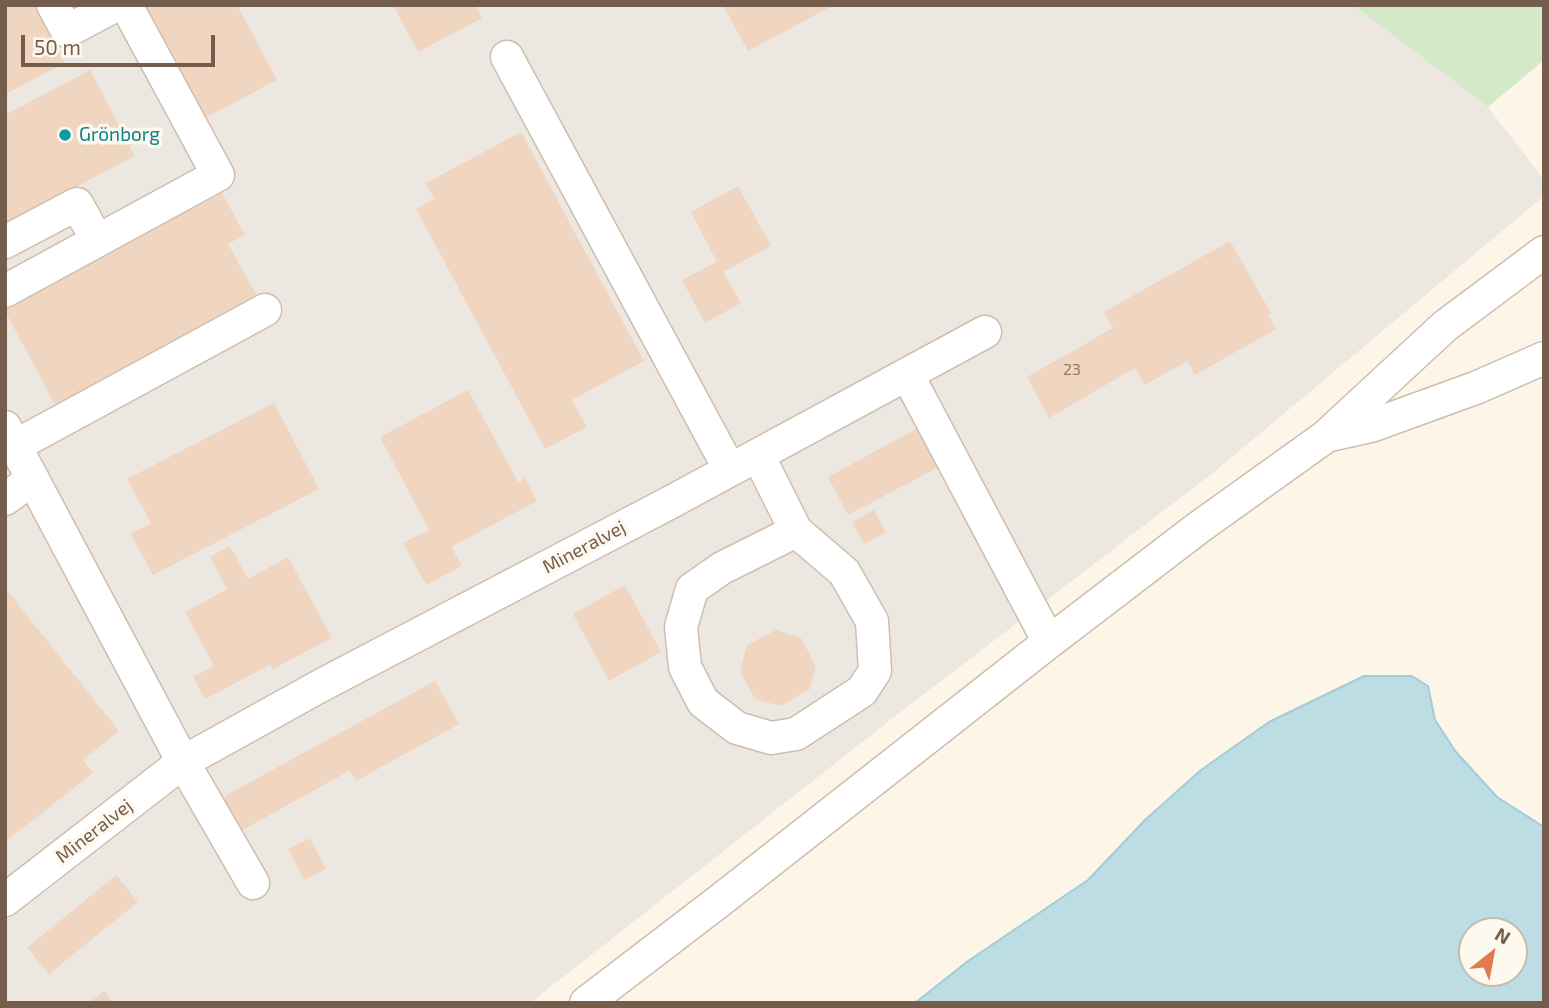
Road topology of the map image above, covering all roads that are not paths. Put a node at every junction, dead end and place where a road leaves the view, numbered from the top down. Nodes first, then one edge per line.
1 (53, 5) edge
2 (116, 5) edge
3 (126, 5) edge
4 (507, 57) dead end
5 (97, 240) junction
6 (5, 242) edge
7 (1544, 252) edge
8 (5, 291) edge
9 (265, 310) dead end
10 (985, 332) dead end
11 (1544, 358) edge
12 (907, 374) junction
13 (10, 437) edge
14 (1325, 437) junction
15 (758, 455) junction
16 (730, 470) junction
17 (33, 479) junction
18 (5, 499) edge
19 (796, 531) junction
20 (1049, 642) junction
21 (183, 762) junction
22 (253, 883) dead end
23 (5, 900) edge
24 (586, 1003) edge

1 - 2 street
3 - 5 street
4 - 16 street
5 - 6 street
5 - 8 street
7 - 14 street
9 - 13 street
10 - 12 street, Mineralvej
11 - 14 street
12 - 15 street, Mineralvej
12 - 20 street
13 - 17 street
14 - 20 street
15 - 16 street, Mineralvej
15 - 19 street
16 - 21 street, Mineralvej
17 - 18 street
17 - 21 street
19 - 19 street
20 - 24 street
21 - 22 street
21 - 23 street, Mineralvej

